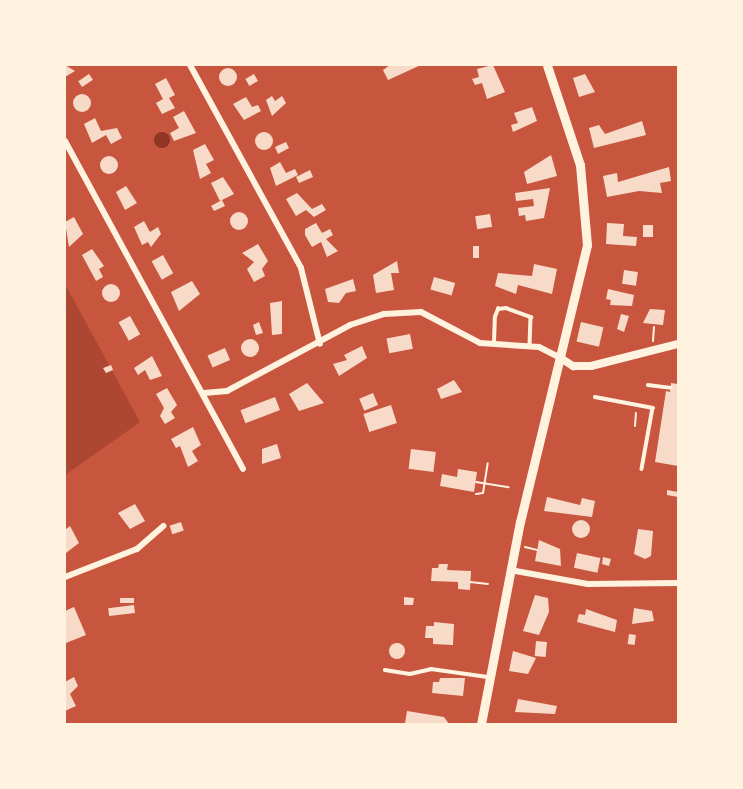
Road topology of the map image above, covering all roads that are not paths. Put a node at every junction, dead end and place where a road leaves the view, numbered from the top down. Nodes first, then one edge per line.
1 (190, 65) edge
2 (547, 65) edge
3 (65, 141) edge
4 (320, 344) junction
5 (493, 344) junction
6 (678, 344) edge
7 (530, 346) junction
8 (559, 357) junction
9 (648, 385) dead end
10 (671, 388) dead end
11 (204, 393) junction
12 (595, 397) dead end
13 (243, 468) dead end
14 (642, 469) dead end
15 (163, 526) dead end
16 (510, 570) junction
17 (65, 577) edge
18 (678, 583) edge
19 (385, 670) dead end
20 (489, 677) junction
21 (481, 724) edge

1 - 4 street
2 - 8 main road
3 - 11 street
4 - 5 street
4 - 11 street
5 - 7 street
5 - 7 lane
6 - 8 street
7 - 8 street
8 - 16 main road
9 - 10 lane
11 - 13 street
12 - 14 lane
15 - 17 street
16 - 18 street
16 - 20 main road
19 - 20 lane
20 - 21 main road

